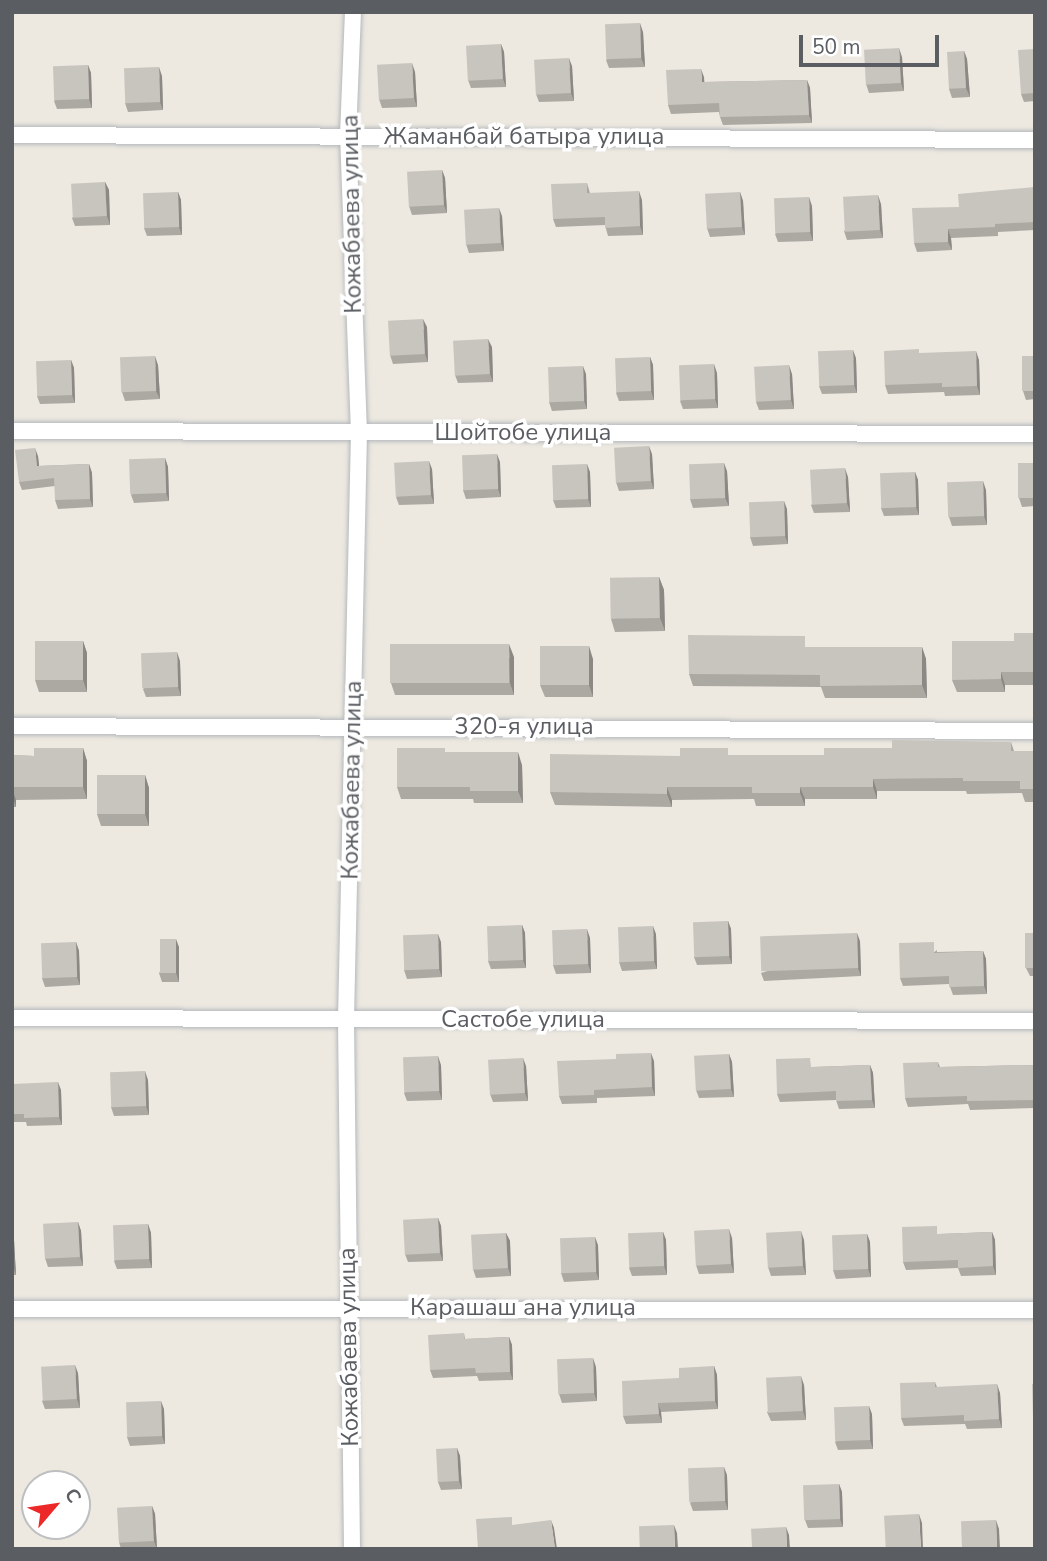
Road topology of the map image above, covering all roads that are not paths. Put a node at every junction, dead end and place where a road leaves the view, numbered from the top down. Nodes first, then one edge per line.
1 (353, 12) edge
2 (12, 135) edge
3 (348, 136) junction
4 (1035, 140) edge
5 (12, 431) edge
6 (359, 433) junction
7 (1035, 434) edge
8 (12, 726) edge
9 (354, 726) junction
10 (1035, 731) edge
11 (12, 1018) edge
12 (346, 1019) junction
13 (1035, 1021) edge
14 (348, 1307) junction
15 (12, 1309) edge
16 (1035, 1310) edge
17 (352, 1549) edge

1 - 3 street, Кожабаева улица
2 - 3 street, Жаманбай батыра улица
3 - 4 street, Жаманбай батыра улица
3 - 6 street, Кожабаева улица
5 - 6 street, Шойтобе улица
6 - 7 street, Шойтобе улица
6 - 9 street, Кожабаева улица
8 - 9 street, 320-я улица
9 - 10 street, 320-я улица
9 - 12 street, Кожабаева улица
11 - 12 street, Састобе улица
12 - 13 street, Састобе улица
12 - 14 street, Кожабаева улица
14 - 15 street, Карашаш ана улица
14 - 16 street, Карашаш ана улица
14 - 17 street, Кожабаева улица

